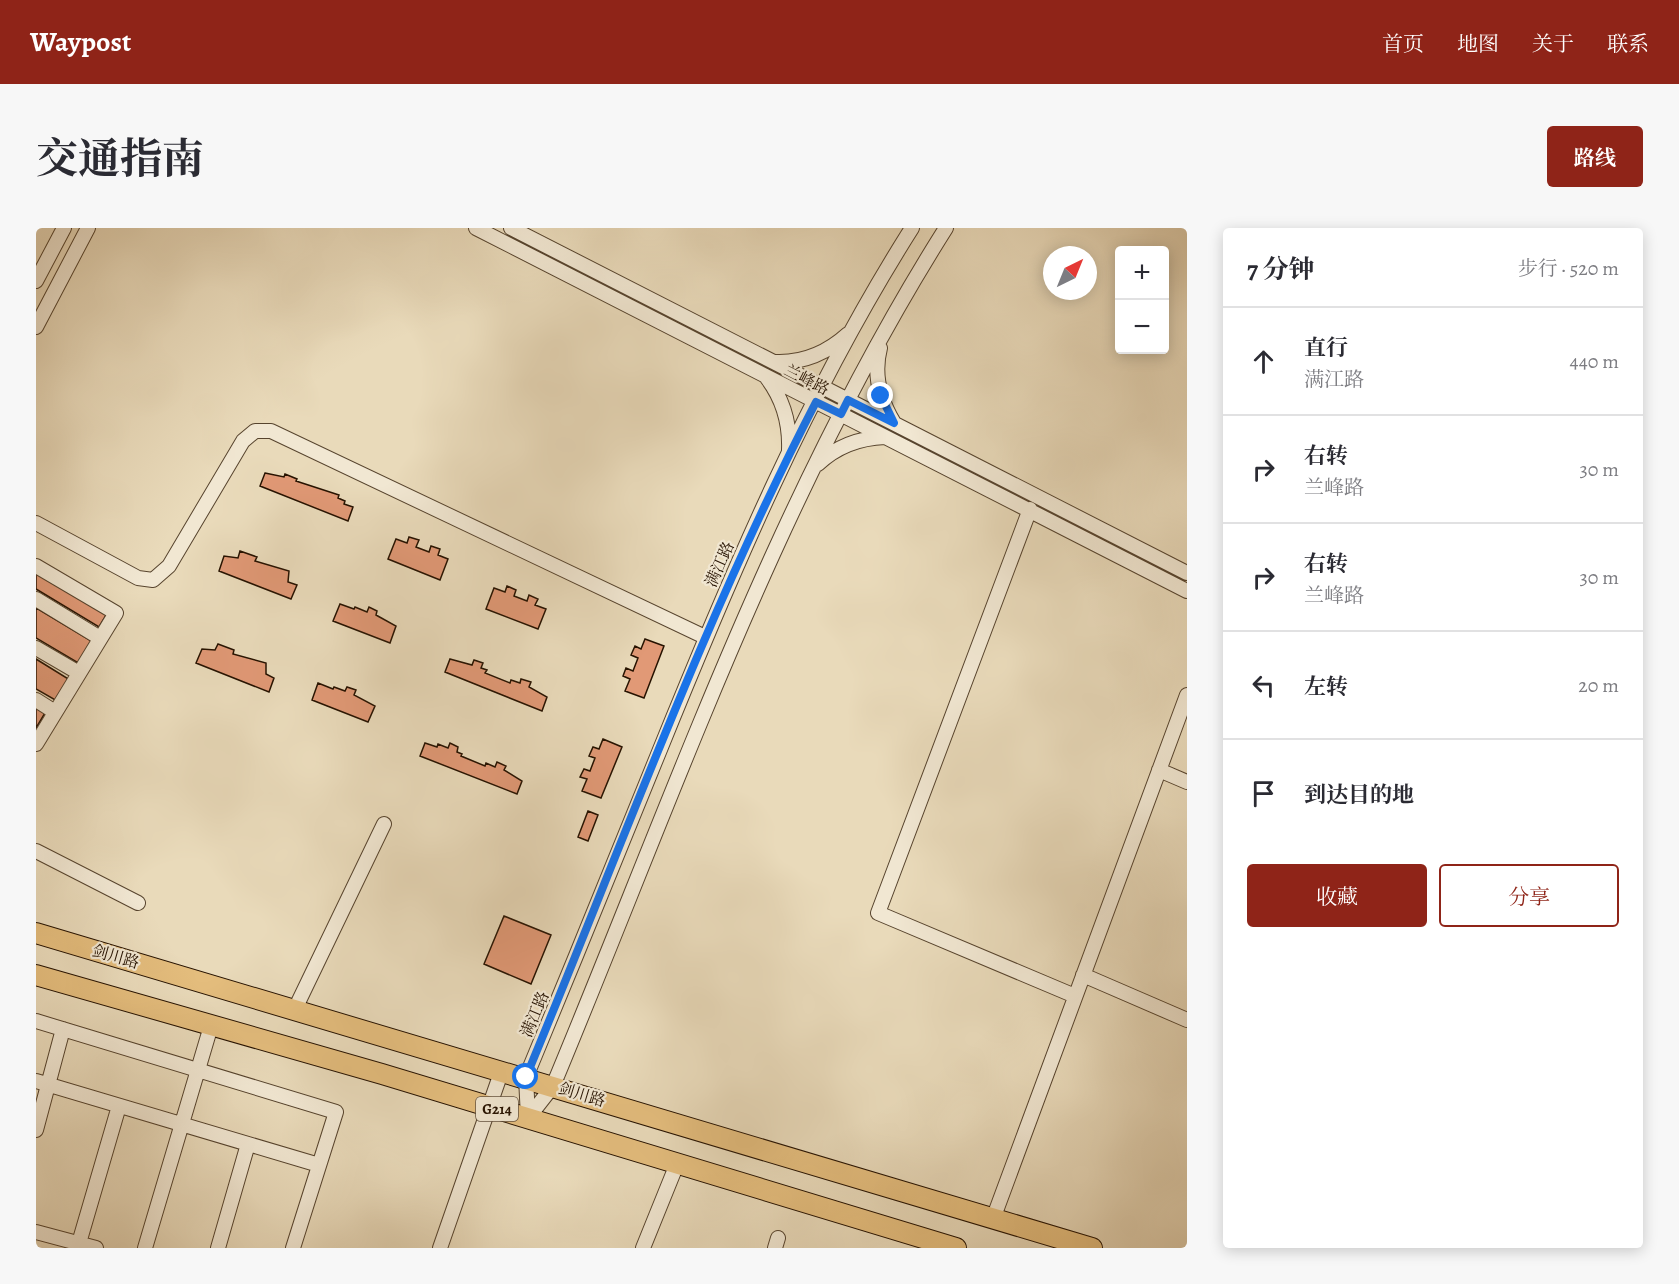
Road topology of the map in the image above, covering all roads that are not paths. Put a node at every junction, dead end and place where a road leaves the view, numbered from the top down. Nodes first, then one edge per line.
1 (64, 228) edge
2 (88, 228) edge
3 (476, 228) edge
4 (511, 228) edge
5 (912, 228) edge
6 (946, 228) edge
7 (36, 281) edge
8 (861, 316) junction
9 (36, 327) edge
10 (885, 332) junction
11 (773, 362) junction
12 (766, 376) junction
13 (823, 387) junction
14 (848, 400) junction
15 (816, 402) junction
16 (841, 414) junction
17 (894, 423) junction
18 (886, 437) junction
19 (788, 455) junction
20 (813, 470) junction
21 (1030, 509) junction
22 (36, 523) edge
23 (36, 566) edge
24 (1187, 573) edge
25 (1187, 591) edge
26 (36, 599) edge
27 (705, 637) junction
28 (100, 638) junction
29 (36, 648) edge
30 (79, 674) junction
31 (1187, 695) edge
32 (36, 700) edge
33 (56, 712) junction
34 (36, 744) edge
35 (1159, 770) junction
36 (1187, 782) edge
37 (384, 824) dead end
38 (36, 851) edge
39 (138, 903) dead end
40 (36, 933) edge
41 (36, 975) edge
42 (1083, 975) junction
43 (1075, 996) junction
44 (295, 1009) junction
45 (1187, 1020) edge
46 (36, 1021) edge
47 (211, 1026) junction
48 (63, 1029) junction
49 (198, 1070) junction
50 (502, 1070) junction
51 (526, 1077) junction
52 (42, 1083) edge
53 (553, 1086) junction
54 (119, 1106) junction
55 (489, 1106) junction
56 (528, 1119) junction
57 (182, 1124) junction
58 (36, 1130) edge
59 (248, 1144) junction
60 (677, 1164) junction
61 (319, 1165) junction
62 (993, 1219) junction
63 (36, 1232) edge
64 (79, 1243) junction
65 (96, 1248) edge
66 (145, 1248) edge
67 (218, 1248) edge
68 (293, 1248) edge
69 (440, 1248) edge
70 (643, 1248) edge
71 (956, 1248) edge
72 (1092, 1248) edge

1 - 7 street
2 - 9 street
3 - 12 street, 兰峰路
4 - 11 street, 兰峰路
5 - 8 street, 满江路
6 - 10 street
8 - 11 street
8 - 13 street, 满江路
10 - 14 street
10 - 17 street
11 - 13 street, 兰峰路
12 - 15 street, 兰峰路
12 - 19 street
13 - 14 street, 兰峰路
13 - 15 street, 满江路
14 - 16 street
14 - 17 street, 兰峰路
15 - 16 street, 兰峰路
15 - 19 street, 满江路
16 - 18 street, 兰峰路
16 - 20 street
17 - 24 street, 兰峰路
18 - 20 street
18 - 21 street, 兰峰路
19 - 27 street, 满江路
20 - 53 street
21 - 25 street, 兰峰路
21 - 43 street
22 - 27 street
23 - 28 street
26 - 28 street
27 - 51 street, 满江路
28 - 30 street
29 - 30 street
30 - 33 street
31 - 35 street
32 - 33 street
33 - 34 street
35 - 36 street
35 - 42 street
37 - 44 street
38 - 39 street
40 - 44 highway, 剑川路 / G214
41 - 47 highway, G214
42 - 43 street
42 - 45 street
43 - 62 street
44 - 50 highway, 剑川路 / G214
46 - 48 street
47 - 49 street
47 - 55 highway, G214
48 - 49 street
48 - 52 street
49 - 57 street
49 - 61 street
50 - 51 highway, 剑川路 / G214
50 - 55 street
51 - 53 highway, 剑川路 / G214
51 - 56 street, 满江路
52 - 54 street
52 - 58 street
53 - 56 street
53 - 62 highway, 剑川路 / G214
54 - 57 street
54 - 64 street
55 - 56 highway, G214
55 - 69 street
56 - 60 highway, G214
57 - 59 street
57 - 66 street
59 - 61 street
59 - 67 street
60 - 70 street
60 - 71 highway, G214
61 - 68 street
62 - 72 highway, 剑川路 / G214
63 - 64 street
64 - 65 street

